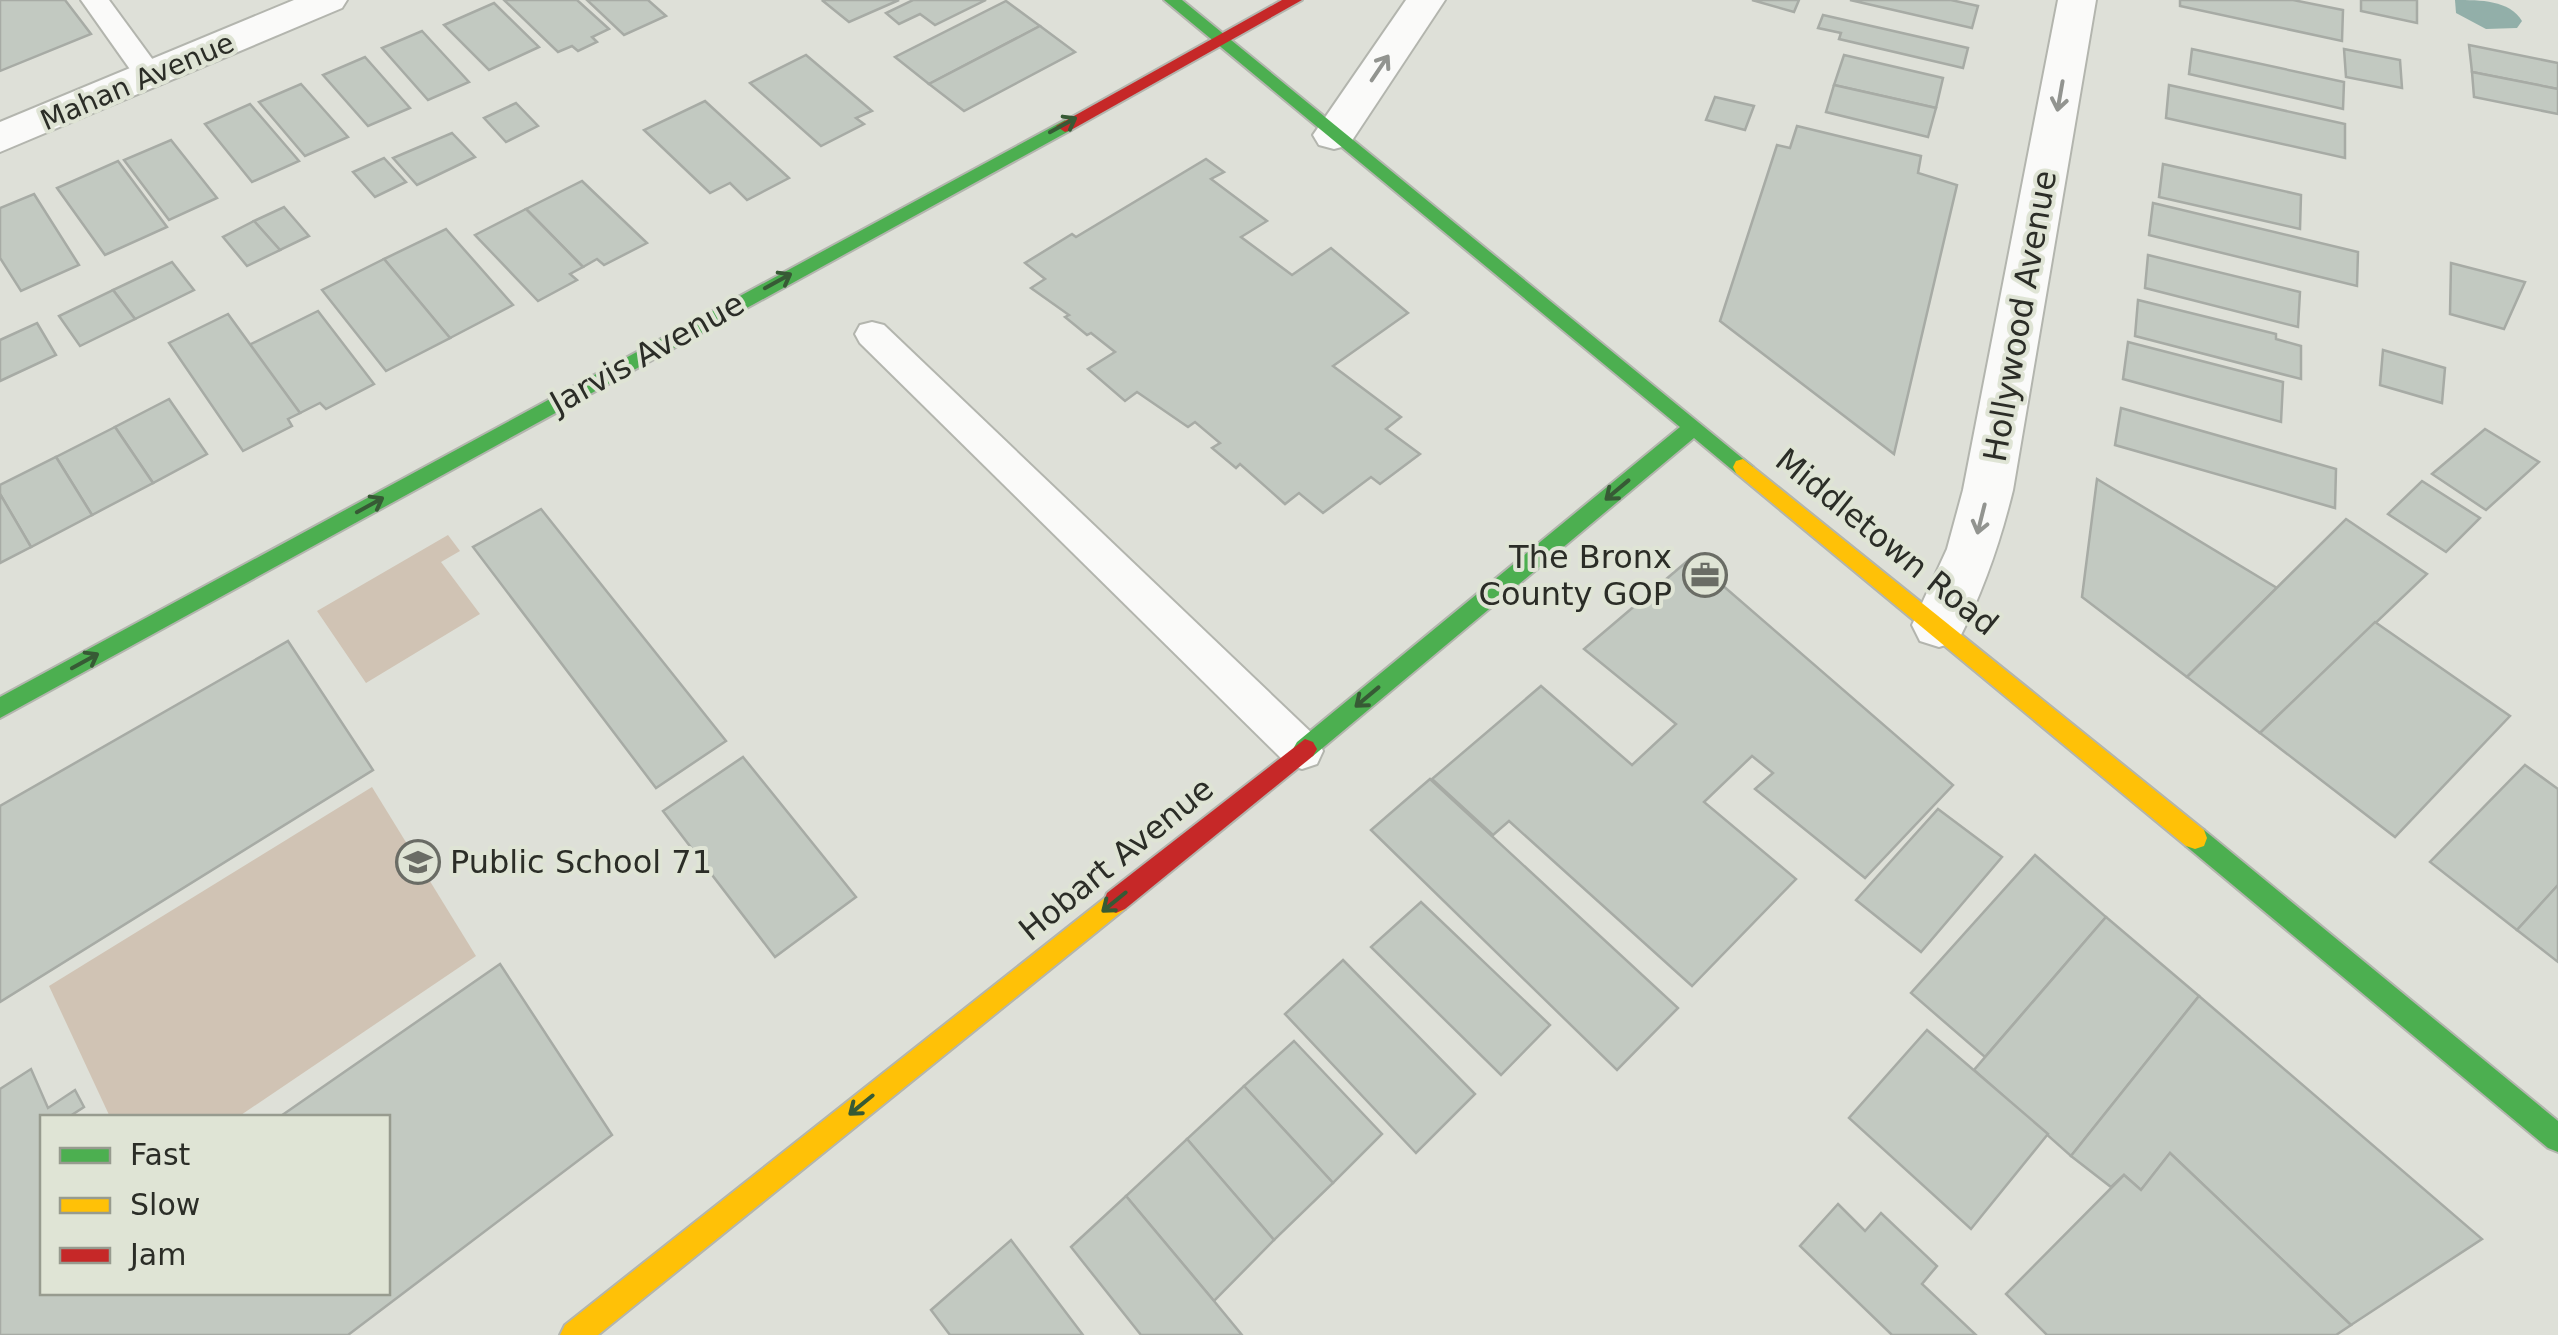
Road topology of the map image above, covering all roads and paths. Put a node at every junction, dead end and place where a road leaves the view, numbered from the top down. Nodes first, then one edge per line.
1 (95, 0) edge
2 (328, 0) edge
3 (1172, 0) edge
4 (1294, 0) edge
5 (1426, 0) edge
6 (2077, 0) edge
7 (1219, 39) junction
8 (149, 75) junction
9 (1334, 135) junction
10 (0, 138) edge
11 (872, 334) dead end
12 (1692, 428) junction
13 (1939, 625) junction
14 (0, 708) edge
15 (1302, 751) junction
16 (2558, 1138) edge
17 (575, 1335) edge

1 - 8 lane
2 - 8 street, Mahan Avenue
3 - 7 street, Middletown Road
4 - 7 street, Jarvis Avenue
9 -> 5 street
6 -> 13 street, Hollywood Avenue
7 - 9 street, Middletown Road
14 -> 7 street, Jarvis Avenue
8 - 10 street, Mahan Avenue
9 - 12 street, Middletown Road
11 - 15 lane
12 - 13 street, Middletown Road
12 -> 15 street, Hobart Avenue
13 - 16 street, Middletown Road
15 -> 17 street, Hobart Avenue

